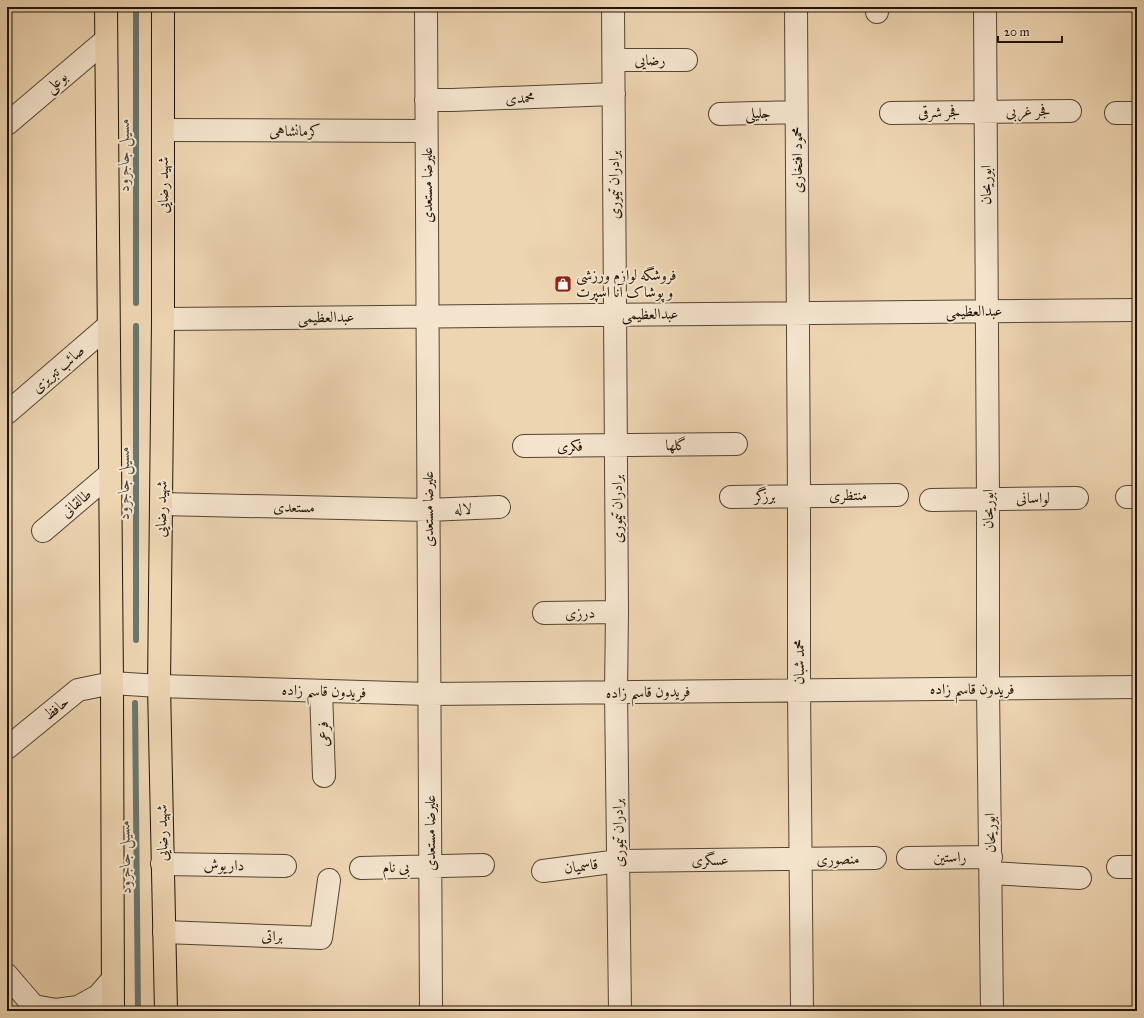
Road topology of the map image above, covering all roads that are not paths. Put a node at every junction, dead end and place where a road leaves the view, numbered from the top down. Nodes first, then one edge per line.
1 (106, 7) edge
2 (163, 7) edge
3 (426, 7) edge
4 (613, 7) edge
5 (796, 7) edge
6 (985, 7) edge
7 (106, 40) junction
8 (614, 60) junction
9 (686, 60) dead end
10 (614, 94) junction
11 (426, 100) junction
12 (1070, 111) dead end
13 (796, 112) junction
14 (986, 112) junction
15 (891, 113) dead end
16 (720, 114) dead end
17 (7, 124) edge
18 (163, 130) junction
19 (426, 131) junction
20 (1137, 310) edge
21 (987, 311) junction
22 (798, 313) junction
23 (615, 314) junction
24 (427, 316) junction
25 (163, 319) junction
26 (108, 326) junction
27 (7, 413) edge
28 (736, 444) dead end
29 (524, 446) dead end
30 (616, 446) junction
31 (110, 474) junction
32 (897, 495) dead end
33 (799, 496) junction
34 (732, 497) dead end
35 (1077, 498) dead end
36 (988, 499) junction
37 (931, 500) dead end
38 (161, 504) junction
39 (499, 508) dead end
40 (428, 510) junction
41 (42, 531) dead end
42 (617, 612) junction
43 (544, 613) dead end
44 (112, 683) junction
45 (159, 686) junction
46 (1137, 687) edge
47 (988, 688) junction
48 (798, 690) junction
49 (321, 691) junction
50 (616, 692) junction
51 (429, 694) junction
52 (7, 748) edge
53 (324, 776) dead end
54 (874, 858) dead end
55 (908, 858) dead end
56 (801, 859) junction
57 (619, 861) junction
58 (162, 864) junction
59 (483, 865) dead end
60 (991, 865) junction
61 (285, 866) dead end
62 (430, 866) junction
63 (361, 868) dead end
64 (543, 871) dead end
65 (1080, 878) dead end
66 (329, 880) dead end
67 (164, 932) junction
68 (7, 975) edge
69 (113, 979) junction
70 (34, 1010) edge
71 (113, 1011) edge
72 (166, 1011) edge
73 (431, 1011) edge
74 (620, 1011) edge
75 (802, 1011) edge
76 (992, 1011) edge

1 - 7 main road
2 - 18 main road, شهید رضایی
3 - 11 street, علیرضا مستعدی
4 - 8 street, برادران تیموری
5 - 13 street, محمود افتخاری
6 - 14 street, ابوریحان
7 - 17 street, بوعلی
7 - 26 main road
8 - 9 street, رضایی
8 - 10 street, برادران تیموری
10 - 11 street, محمدی
10 - 23 street, برادران تیموری
11 - 19 street, علیرضا مستعدی
12 - 14 street, فجر غربی
13 - 16 street, جلیلی
13 - 22 street, محمود افتخاری
14 - 15 street, فجر شرقی
14 - 21 street, ابوریحان
18 - 19 street, کرمانشاهی
18 - 25 main road, شهید رضایی
19 - 24 street, علیرضا مستعدی
20 - 21 street, عبدالعظیمی
21 - 22 street, عبدالعظیمی
21 - 36 street, ابوریحان
22 - 23 street, عبدالعظیمی
22 - 33 street, محمد شبان
23 - 24 street, عبدالعظیمی
23 - 30 street, برادران تیموری
24 - 25 street, عبدالعظیمی
24 - 40 street, علیرضا مستعدی
25 - 38 main road, شهید رضایی
26 - 27 street, صائب تبریزی
26 - 31 main road
28 - 30 street, گلها
29 - 30 street, فکری
30 - 42 street, برادران تیموری
31 - 41 street, طالقانی
31 - 44 main road
32 - 33 street, منتظری
33 - 34 street, برزگر
33 - 48 street, محمد شبان
35 - 36 street, لواسانی
36 - 37 street, لواسانی
36 - 47 street, ابوریحان
38 - 40 street, مستعدی
38 - 45 main road, شهید رضایی
39 - 40 street, لاله
40 - 51 street, علیرضا مستعدی
42 - 43 street, درزی
42 - 50 street, برادران تیموری
44 - 45 street, حافظ
44 - 52 street, حافظ
44 - 69 main road
45 - 49 street, فریدون قاسم زاده
45 - 58 main road, شهید رضایی
46 - 47 street, فریدون قاسم زاده
47 - 48 street, فریدون قاسم زاده
47 - 60 street, ابوریحان
48 - 50 street, فریدون قاسم زاده
48 - 56 street, محمد شبان
49 - 51 street, فریدون قاسم زاده
49 - 53 street, فرعی
50 - 51 street, فریدون قاسم زاده
50 - 57 street, برادران تیموری
51 - 62 street, علیرضا مستعدی
54 - 56 street, منصوری
55 - 60 street, راستین
56 - 57 street, عسگری
56 - 75 street, محمد شبان
57 - 64 street, قاسمیان
57 - 74 street, برادران تیموری
58 - 61 street, داریوش
58 - 67 main road, شهید رضایی
59 - 62 street
60 - 65 street, راستین
60 - 76 street, ابوریحان
62 - 63 street, بی نام
62 - 73 street, علیرضا مستعدی
66 - 67 street, براتی
67 - 72 main road, شهید رضایی
68 - 70 street
69 - 70 street
69 - 71 main road

